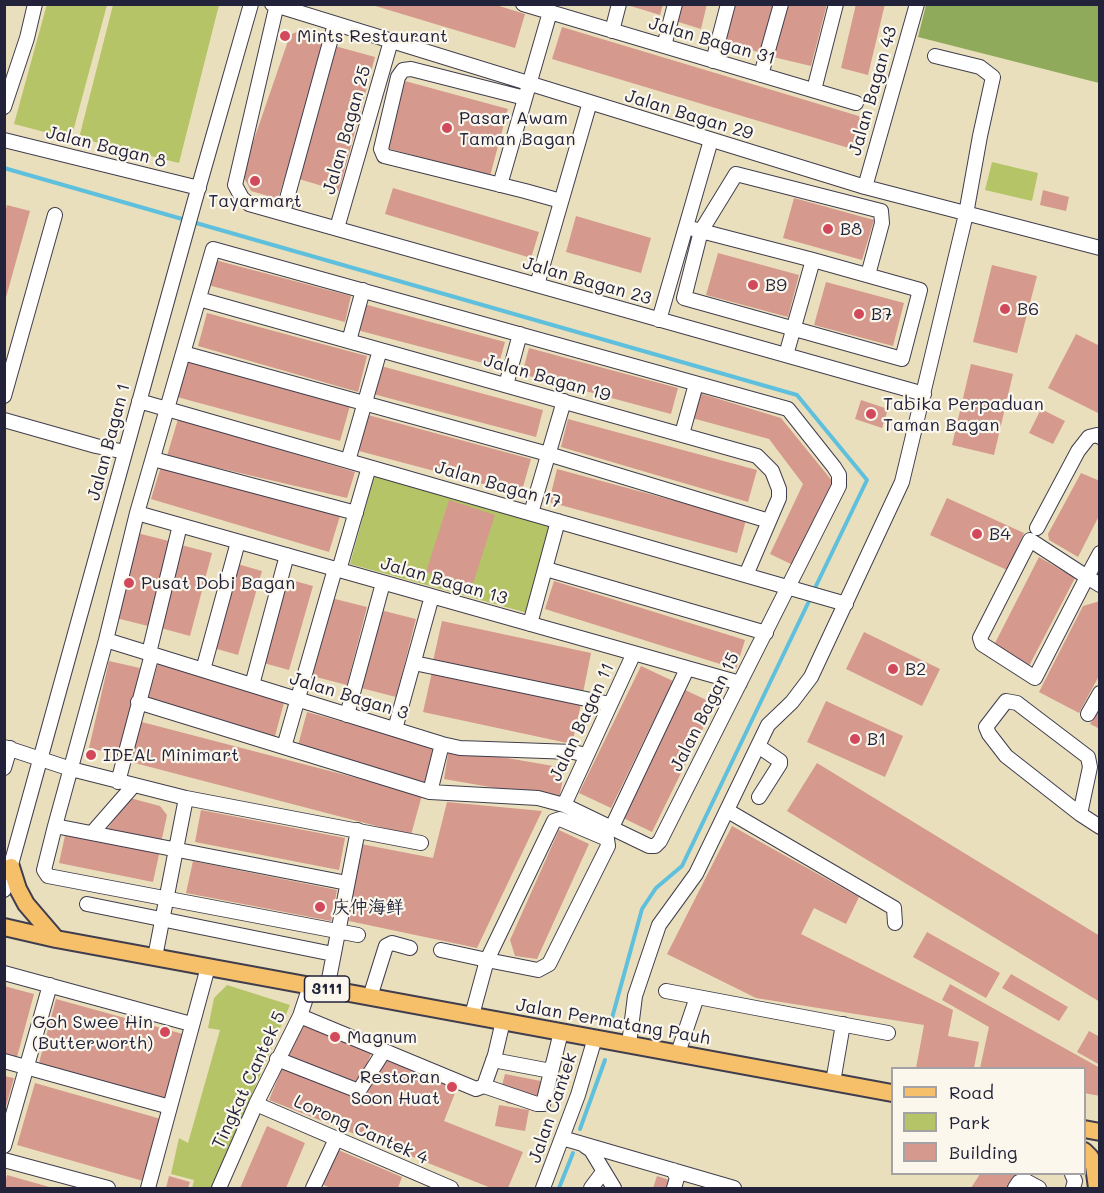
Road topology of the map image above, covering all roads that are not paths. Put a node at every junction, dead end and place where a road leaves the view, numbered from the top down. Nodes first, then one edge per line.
1 (35, 4) edge
2 (251, 4) edge
3 (523, 4) edge
4 (619, 4) edge
5 (675, 4) edge
6 (728, 4) edge
7 (781, 4) edge
8 (836, 4) edge
9 (917, 4) edge
10 (275, 5) edge
11 (555, 10) edge
12 (335, 24) junction
13 (612, 31) junction
14 (391, 41) junction
15 (664, 46) junction
16 (935, 56) dead end
17 (713, 60) junction
18 (761, 75) junction
19 (529, 84) junction
20 (814, 90) junction
21 (525, 98) junction
22 (590, 102) junction
23 (856, 103) dead end
24 (4, 107) edge
25 (4, 140) edge
26 (711, 140) junction
27 (500, 184) junction
28 (865, 187) junction
29 (197, 194) junction
30 (561, 201) junction
31 (283, 213) junction
32 (966, 214) junction
33 (55, 215) dead end
34 (686, 227) junction
35 (337, 228) junction
36 (701, 231) junction
37 (1100, 248) edge
38 (813, 260) junction
39 (868, 275) junction
40 (537, 285) junction
41 (363, 290) junction
42 (199, 299) junction
43 (659, 320) junction
44 (794, 328) junction
45 (520, 334) junction
46 (349, 341) junction
47 (380, 350) junction
48 (183, 353) junction
49 (786, 355) junction
50 (696, 384) junction
51 (506, 385) junction
52 (924, 394) junction
53 (4, 396) edge
54 (139, 401) junction
55 (564, 401) junction
56 (364, 404) junction
57 (167, 409) junction
58 (4, 420) edge
59 (682, 434) junction
60 (1100, 437) edge
61 (125, 452) junction
62 (548, 453) junction
63 (153, 459) junction
64 (348, 461) junction
65 (369, 467) junction
66 (137, 513) junction
67 (356, 513) junction
68 (531, 513) junction
69 (769, 520) junction
70 (558, 521) junction
71 (180, 525) junction
72 (1037, 528) dead end
73 (238, 542) junction
74 (1100, 553) edge
75 (287, 555) junction
76 (546, 569) junction
77 (337, 570) junction
78 (746, 575) junction
79 (1087, 577) junction
80 (383, 583) junction
81 (1100, 585) edge
82 (795, 589) junction
83 (432, 596) junction
84 (846, 604) junction
85 (531, 624) junction
86 (766, 633) junction
87 (106, 640) junction
88 (150, 653) junction
89 (634, 653) junction
90 (414, 663) junction
91 (687, 669) junction
92 (203, 670) junction
93 (740, 684) junction
94 (252, 685) junction
95 (1100, 693) edge
96 (298, 700) junction
97 (138, 702) junction
98 (610, 704) junction
99 (1088, 714) dead end
100 (347, 715) junction
101 (395, 729) junction
102 (442, 744) junction
103 (758, 746) junction
104 (7, 747) edge
105 (284, 747) junction
106 (587, 755) junction
107 (40, 759) junction
108 (4, 768) edge
109 (71, 769) junction
110 (118, 782) junction
111 (134, 785) junction
112 (430, 792) junction
113 (759, 797) dead end
114 (186, 798) junction
115 (564, 805) junction
116 (728, 811) junction
117 (1080, 814) junction
118 (55, 826) junction
119 (1100, 827) edge
120 (358, 830) junction
121 (92, 833) junction
122 (609, 833) junction
123 (422, 843) dead end
124 (176, 850) junction
125 (8, 869) edge
126 (347, 883) junction
127 (4, 890) edge
128 (166, 900) junction
129 (87, 904) dead end
130 (162, 919) junction
131 (895, 923) dead end
132 (4, 927) edge
133 (338, 931) junction
134 (358, 935) dead end
135 (56, 939) junction
136 (410, 948) dead end
137 (441, 950) dead end
138 (333, 954) junction
139 (154, 957) junction
140 (487, 960) junction
141 (208, 967) junction
142 (4, 972) edge
143 (50, 985) junction
144 (318, 987) junction
145 (666, 991) dead end
146 (370, 997) junction
147 (696, 997) junction
148 (300, 1016) junction
149 (472, 1016) junction
150 (503, 1021) junction
151 (191, 1023) junction
152 (843, 1024) junction
153 (561, 1032) junction
154 (888, 1033) dead end
155 (596, 1038) junction
156 (625, 1044) junction
157 (384, 1051) junction
158 (678, 1053) junction
159 (277, 1059) junction
160 (493, 1060) junction
161 (4, 1061) edge
162 (26, 1067) junction
163 (552, 1071) junction
164 (833, 1082) junction
165 (484, 1086) junction
166 (891, 1093) edge
167 (256, 1104) junction
168 (170, 1107) junction
169 (336, 1139) junction
170 (572, 1141) junction
171 (4, 1146) edge
172 (1086, 1152) edge
173 (4, 1160) edge
174 (673, 1170) junction
175 (603, 1172) junction
176 (423, 1183) edge
177 (108, 1188) edge
178 (148, 1188) edge
179 (219, 1188) edge
180 (313, 1188) edge
181 (451, 1188) edge
182 (543, 1188) edge
183 (591, 1188) edge
184 (614, 1188) edge
185 (674, 1188) edge
186 (734, 1188) edge
187 (1015, 1188) edge
188 (1039, 1188) edge
189 (1099, 1188) edge

1 - 24 street
2 - 29 street, Jalan Bagan 1
3 - 11 street, Jalan Bagan 31
4 - 13 street
5 - 15 street
6 - 17 street
7 - 18 street
8 - 20 street
9 - 28 street, Jalan Bagan 43
10 - 12 street, Jalan Bagan 29
10 - 31 street, Jalan Bagan 23
11 - 13 street, Jalan Bagan 31
11 - 19 street
12 - 14 street, Jalan Bagan 29
12 - 31 street
13 - 15 street, Jalan Bagan 31
14 - 19 street, Jalan Bagan 29
14 - 35 street, Jalan Bagan 25
15 - 17 street, Jalan Bagan 31
16 - 32 street
17 - 18 street, Jalan Bagan 31
18 - 20 street, Jalan Bagan 31
19 - 21 street
19 - 22 street, Jalan Bagan 29
20 - 23 street, Jalan Bagan 31
21 - 27 street
21 - 27 street
22 - 26 street, Jalan Bagan 29
22 - 30 street
25 - 29 street, Jalan Bagan 8
26 - 28 street, Jalan Bagan 29
26 - 34 street
27 - 30 street
28 - 32 street, Jalan Bagan 29
29 - 54 street, Jalan Bagan 1
30 - 40 street
31 - 35 street, Jalan Bagan 23
32 - 37 street, Jalan Bagan 29
32 - 52 street
33 - 53 street
34 - 36 street
34 - 43 street
35 - 40 street, Jalan Bagan 23
36 - 38 street
36 - 39 street
36 - 44 street
38 - 39 street
38 - 44 street
39 - 44 street
40 - 43 street, Jalan Bagan 23
41 - 42 street
41 - 45 street
41 - 46 street
42 - 46 street, Jalan Bagan 19
42 - 48 street
43 - 49 street, Jalan Bagan 23
44 - 49 street
45 - 50 street
45 - 51 street
46 - 47 street, Jalan Bagan 19
47 - 51 street, Jalan Bagan 19
47 - 56 street
48 - 56 street
48 - 57 street
49 - 52 street, Jalan Bagan 23
50 - 59 street
50 - 82 street, Jalan Bagan 15
51 - 55 street, Jalan Bagan 19
52 - 84 street
54 - 57 street, Jalan Bagan 17
54 - 61 street, Jalan Bagan 1
55 - 59 street, Jalan Bagan 19
55 - 62 street
56 - 62 street
56 - 64 street
57 - 63 street
57 - 64 street, Jalan Bagan 17
58 - 61 street
59 - 69 street, Jalan Bagan 19
60 - 72 street
61 - 107 street, Jalan Bagan 1
62 - 68 street
62 - 69 street
63 - 66 street
63 - 67 street
64 - 65 street, Jalan Bagan 17
65 - 67 street
65 - 68 street, Jalan Bagan 17
66 - 71 street, Jalan Bagan 13
66 - 87 street
67 - 77 street
68 - 70 street, Jalan Bagan 17
69 - 78 street, Jalan Bagan 19
70 - 76 street
70 - 78 street, Jalan Bagan 17
71 - 73 street, Jalan Bagan 13
71 - 88 street
73 - 75 street, Jalan Bagan 13
73 - 92 street
74 - 79 street
75 - 77 street, Jalan Bagan 13
75 - 94 street
76 - 85 street
76 - 86 street
77 - 80 street, Jalan Bagan 13
77 - 96 street
78 - 82 street, Jalan Bagan 17
79 - 79 street
79 - 81 street
80 - 83 street, Jalan Bagan 13
80 - 100 street
82 - 84 street, Jalan Bagan 17
82 - 86 street, Jalan Bagan 15
83 - 85 street, Jalan Bagan 13
83 - 90 street
84 - 103 street
85 - 89 street, Jalan Bagan 13
86 - 93 street, Jalan Bagan 15
87 - 88 street, Jalan Bagan 3
87 - 109 street
88 - 92 street, Jalan Bagan 3
88 - 97 street
89 - 91 street, Jalan Bagan 13
89 - 98 street, Jalan Bagan 11
90 - 98 street
90 - 101 street
91 - 93 street, Jalan Bagan 13
91 - 122 street
92 - 94 street, Jalan Bagan 3
93 - 122 street, Jalan Bagan 15
94 - 96 street, Jalan Bagan 3
95 - 99 street
96 - 100 street, Jalan Bagan 3
96 - 105 street
97 - 105 street
97 - 110 street
98 - 106 street, Jalan Bagan 11
100 - 101 street, Jalan Bagan 3
101 - 102 street, Jalan Bagan 3
102 - 106 street, Jalan Bagan 3
102 - 112 street
103 - 113 street
103 - 116 street
104 - 107 street
104 - 108 street
105 - 112 street
106 - 115 street, Jalan Bagan 11
107 - 109 street
107 - 125 street, Jalan Bagan 1
109 - 110 street
109 - 118 street
110 - 111 street
111 - 114 street
111 - 121 street
112 - 115 street
114 - 120 street
114 - 124 street
115 - 122 street
116 - 131 street
116 - 156 street
117 - 117 street
117 - 119 street
118 - 121 street
118 - 128 street
120 - 123 street
120 - 126 street
121 - 124 street
122 - 140 street
122 - 140 street
124 - 126 street
124 - 128 street
125 - 127 street, Jalan Bagan 1
125 - 135 main road
126 - 133 street
128 - 130 street
128 - 133 street
129 - 130 street
130 - 138 street
130 - 139 street
132 - 135 main road, Jalan Permatang Pauh / 3111
133 - 134 street
133 - 138 street
135 - 139 main road, Jalan Permatang Pauh / 3111
136 - 146 street
137 - 140 street
138 - 144 street
139 - 141 main road, Jalan Permatang Pauh / 3111
140 - 149 street
141 - 144 main road, Jalan Permatang Pauh / 3111
141 - 151 street
142 - 143 street
143 - 151 street
143 - 162 street
144 - 146 main road, Jalan Permatang Pauh / 3111
144 - 148 street, Tingkat Cantek 5
145 - 147 street
146 - 149 main road, Jalan Permatang Pauh / 3111
147 - 152 street
147 - 158 street
148 - 157 street
148 - 159 street, Tingkat Cantek 5
149 - 150 main road, Jalan Permatang Pauh / 3111
150 - 153 main road, Jalan Permatang Pauh / 3111
150 - 160 street
151 - 168 street
152 - 154 street
152 - 164 street
153 - 155 main road, Jalan Permatang Pauh / 3111
153 - 163 street
155 - 156 main road, Jalan Permatang Pauh / 3111
155 - 170 street, Jalan Cantek
156 - 158 main road, Jalan Permatang Pauh / 3111
157 - 159 street
157 - 165 street
158 - 164 main road, Jalan Permatang Pauh / 3111
159 - 167 street, Tingkat Cantek 5
160 - 163 street
160 - 165 street
161 - 162 street
162 - 168 street
162 - 171 street
163 - 165 street
164 - 166 main road, Jalan Permatang Pauh / 3111
167 - 169 street, Lorong Cantek 4
167 - 179 street, Tingkat Cantek 5
168 - 178 street
169 - 176 street, Lorong Cantek 4
169 - 180 street
170 - 174 street
170 - 175 street
170 - 182 street, Jalan Cantek
172 - 189 main road
173 - 177 street
174 - 185 street
174 - 186 street
175 - 183 street
175 - 184 street
176 - 181 street, Lorong Cantek 4
187 - 188 street

